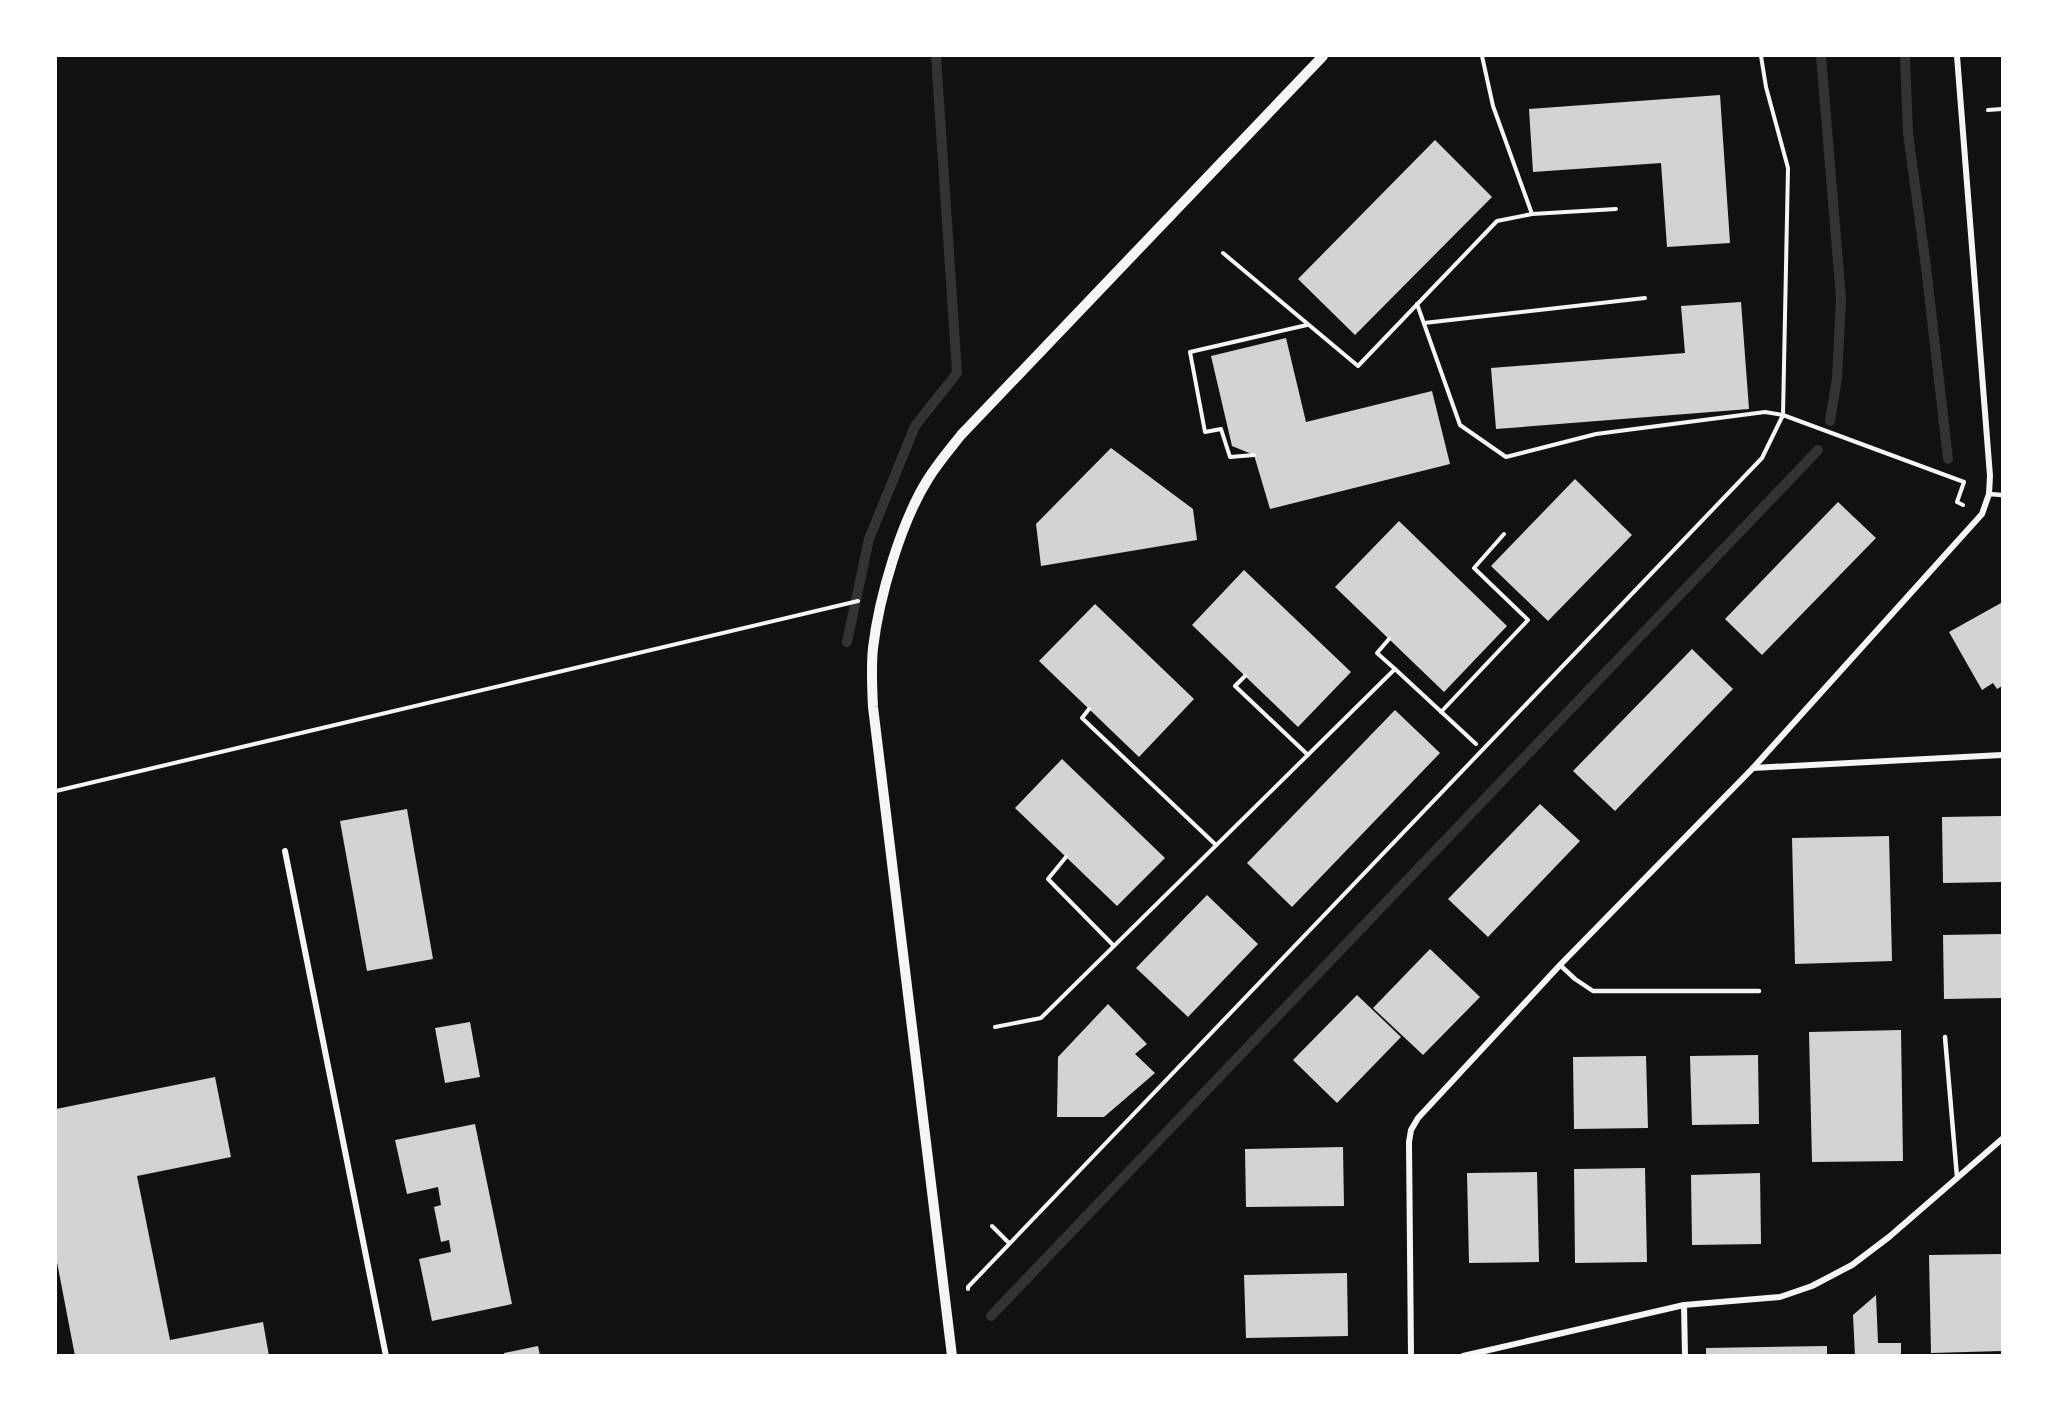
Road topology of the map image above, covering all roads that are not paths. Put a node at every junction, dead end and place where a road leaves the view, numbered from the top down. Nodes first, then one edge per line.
1 (1323, 56) edge
2 (1957, 56) edge
3 (1989, 494) junction
4 (2002, 495) edge
5 (2002, 755) edge
6 (1753, 768) junction
7 (285, 850) dead end
8 (1560, 965) junction
9 (1759, 991) dead end
10 (1945, 1037) dead end
11 (2002, 1138) edge
12 (1957, 1177) junction
13 (1684, 1305) junction
14 (386, 1356) edge
15 (952, 1356) edge
16 (1411, 1356) edge
17 (1463, 1356) edge
18 (1685, 1356) edge

1 - 15 street
2 - 3 street
3 - 4 lane
3 - 6 street
5 - 6 street
6 - 8 street
7 - 14 street
8 - 9 lane
8 - 16 street
10 - 12 lane
11 - 12 street
12 - 13 street
13 - 17 street
13 - 18 street

